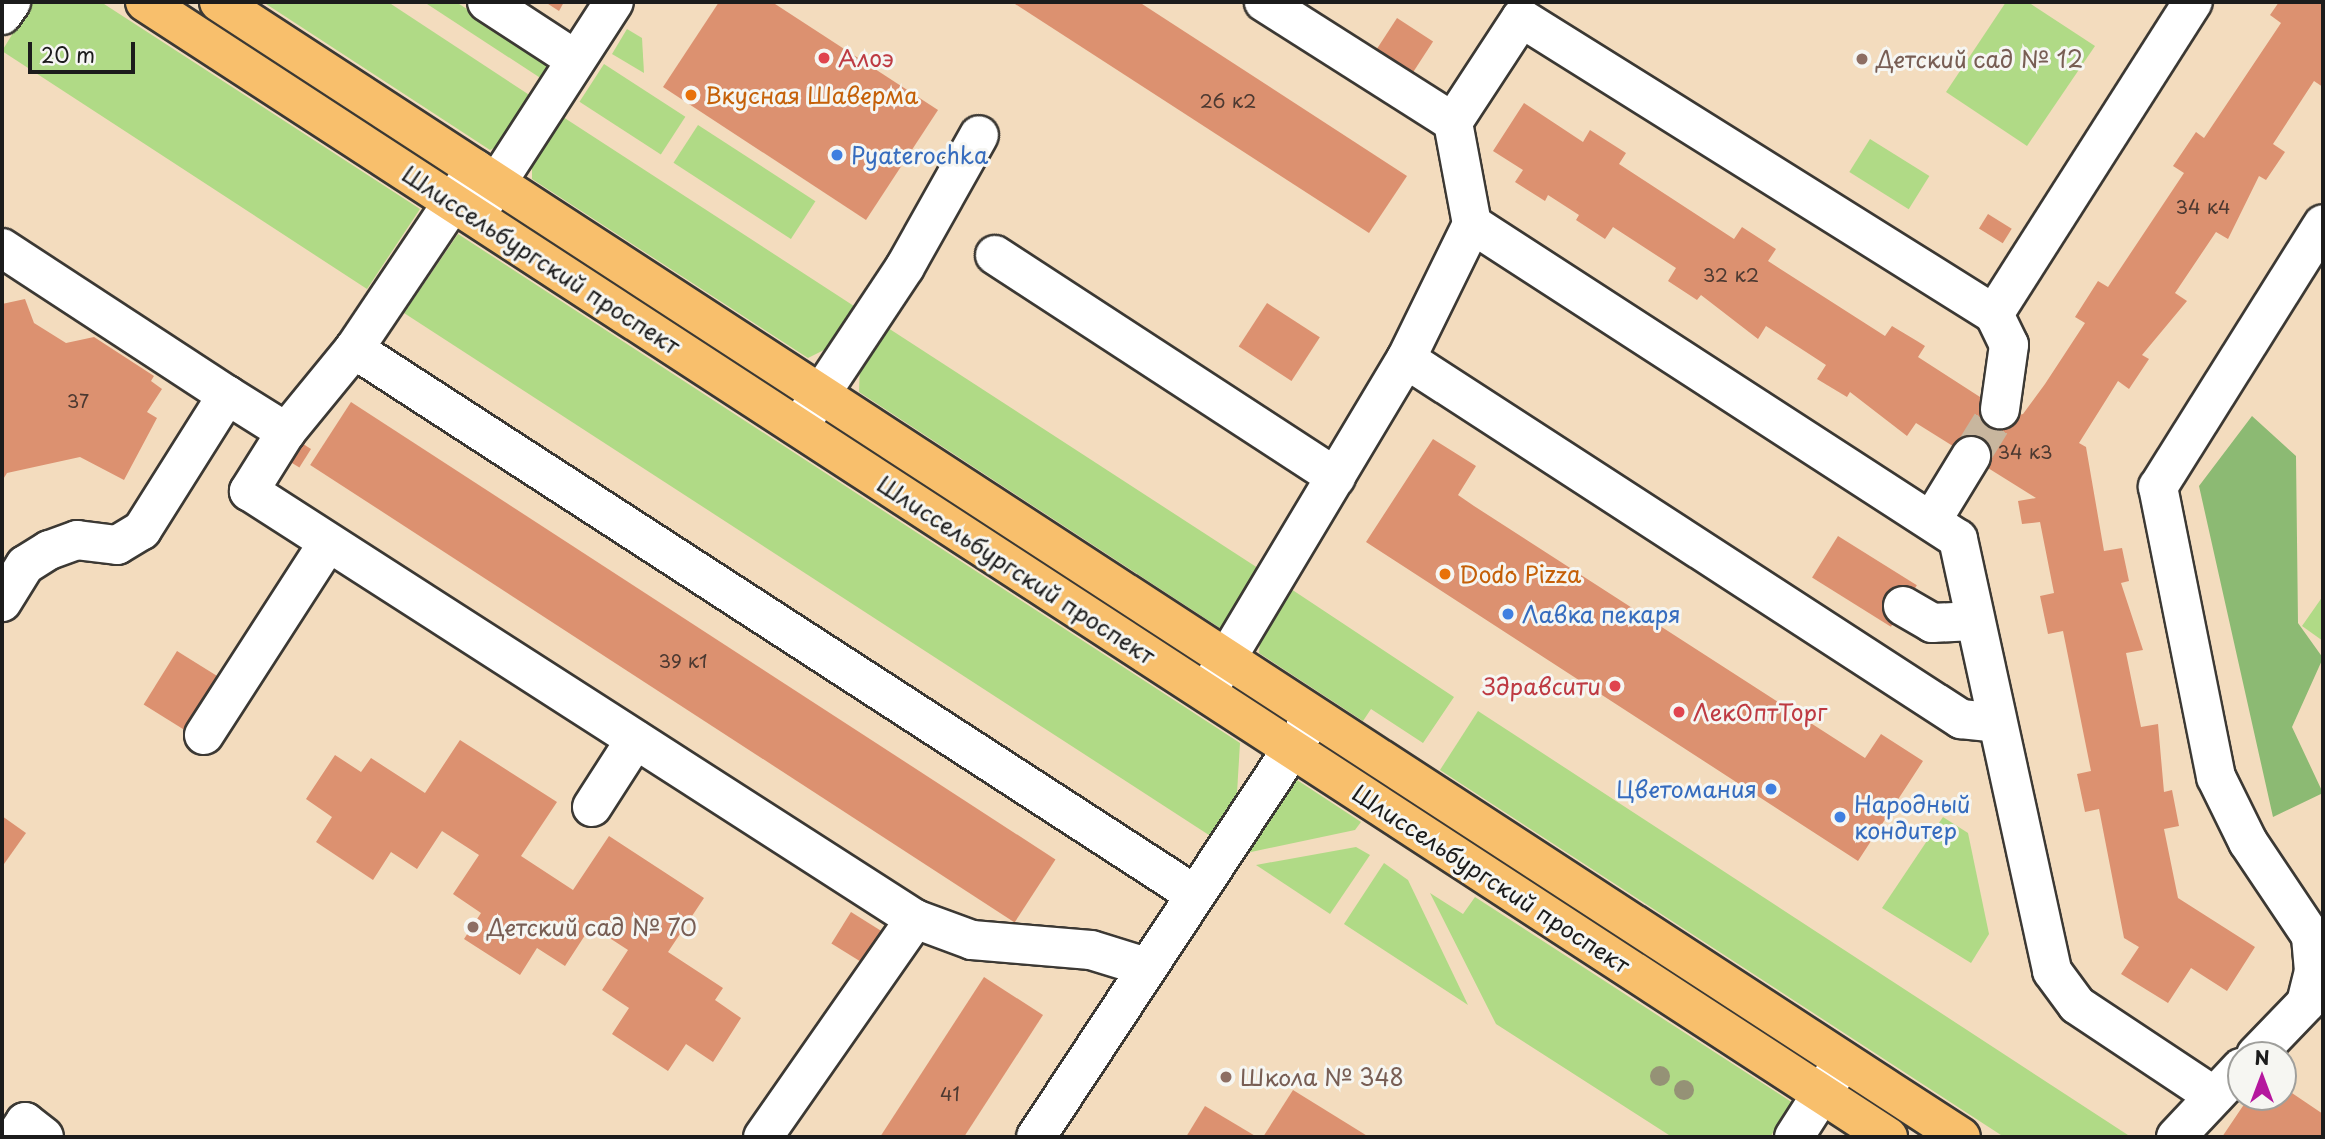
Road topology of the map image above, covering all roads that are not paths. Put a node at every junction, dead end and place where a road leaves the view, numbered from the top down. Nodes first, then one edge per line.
1 (11, 2) edge
2 (145, 2) edge
3 (219, 2) edge
4 (486, 2) edge
5 (614, 2) edge
6 (1264, 2) edge
7 (2193, 2) edge
8 (1519, 10) edge
9 (2, 15) edge
10 (576, 60) junction
11 (1453, 122) junction
12 (979, 135) dead end
13 (486, 176) junction
14 (464, 209) junction
15 (1472, 224) junction
16 (2323, 224) edge
17 (2, 248) edge
18 (995, 255) dead end
19 (1994, 314) junction
20 (354, 349) junction
21 (1406, 359) junction
22 (820, 394) junction
23 (227, 395) junction
24 (2000, 410) tunnel mouth
25 (798, 427) junction
26 (286, 432) junction
27 (1971, 456) tunnel mouth
28 (1336, 477) junction
29 (1932, 520) junction
30 (327, 544) junction
31 (2, 602) edge
32 (1903, 606) dead end
33 (1974, 621) junction
34 (1228, 659) junction
35 (1205, 693) junction
36 (1314, 715) junction
37 (1997, 723) junction
38 (204, 735) dead end
39 (635, 740) junction
40 (1291, 749) junction
41 (592, 807) dead end
42 (1194, 894) junction
43 (915, 919) junction
44 (1146, 967) junction
45 (2315, 1008) edge
46 (2274, 1041) edge
47 (1843, 1060) junction
48 (2227, 1080) edge
49 (1821, 1094) junction
50 (2211, 1094) junction
51 (763, 1137) edge
52 (1037, 1137) edge
53 (1794, 1137) edge
54 (1888, 1137) edge
55 (1961, 1137) edge
56 (2176, 1137) edge

1 - 9 lane
2 - 14 main road, Шлиссельбургский проспект
3 - 13 main road, Шлиссельбургский проспект
4 - 10 lane
5 - 10 lane
6 - 11 lane
7 - 19 lane
8 - 11 lane
8 - 19 lane
10 - 13 lane
11 - 15 lane
12 - 22 lane
13 - 14 lane
13 - 22 main road, Шлиссельбургский проспект
14 - 20 lane
14 - 25 main road, Шлиссельбургский проспект
15 - 21 lane
15 - 29 lane
16 - 45 lane
17 - 23 lane
18 - 28 lane
19 - 24 lane
20 - 26 lane
20 - 42 lane
21 - 28 lane
21 - 37 lane
22 - 25 lane
22 - 34 main road, Шлиссельбургский проспект
23 - 26 lane
23 - 31 lane
25 - 35 main road, Шлиссельбургский проспект
26 - 30 lane
27 - 29 lane
28 - 34 lane
29 - 33 lane
30 - 38 lane
30 - 39 lane
32 - 33 lane
33 - 37 lane
34 - 35 lane
34 - 36 main road, Шлиссельбургский проспект
35 - 40 main road, Шлиссельбургский проспект
36 - 40 lane
36 - 47 main road, Шлиссельбургский проспект
37 - 50 lane
39 - 41 lane
39 - 43 lane
40 - 42 lane
40 - 49 main road, Шлиссельбургский проспект
42 - 44 lane
43 - 44 lane
43 - 51 lane
44 - 52 lane
45 - 46 lane
47 - 49 lane
47 - 55 main road, Шлиссельбургский проспект
48 - 50 lane
49 - 53 lane
49 - 54 main road, Шлиссельбургский проспект
50 - 56 lane

